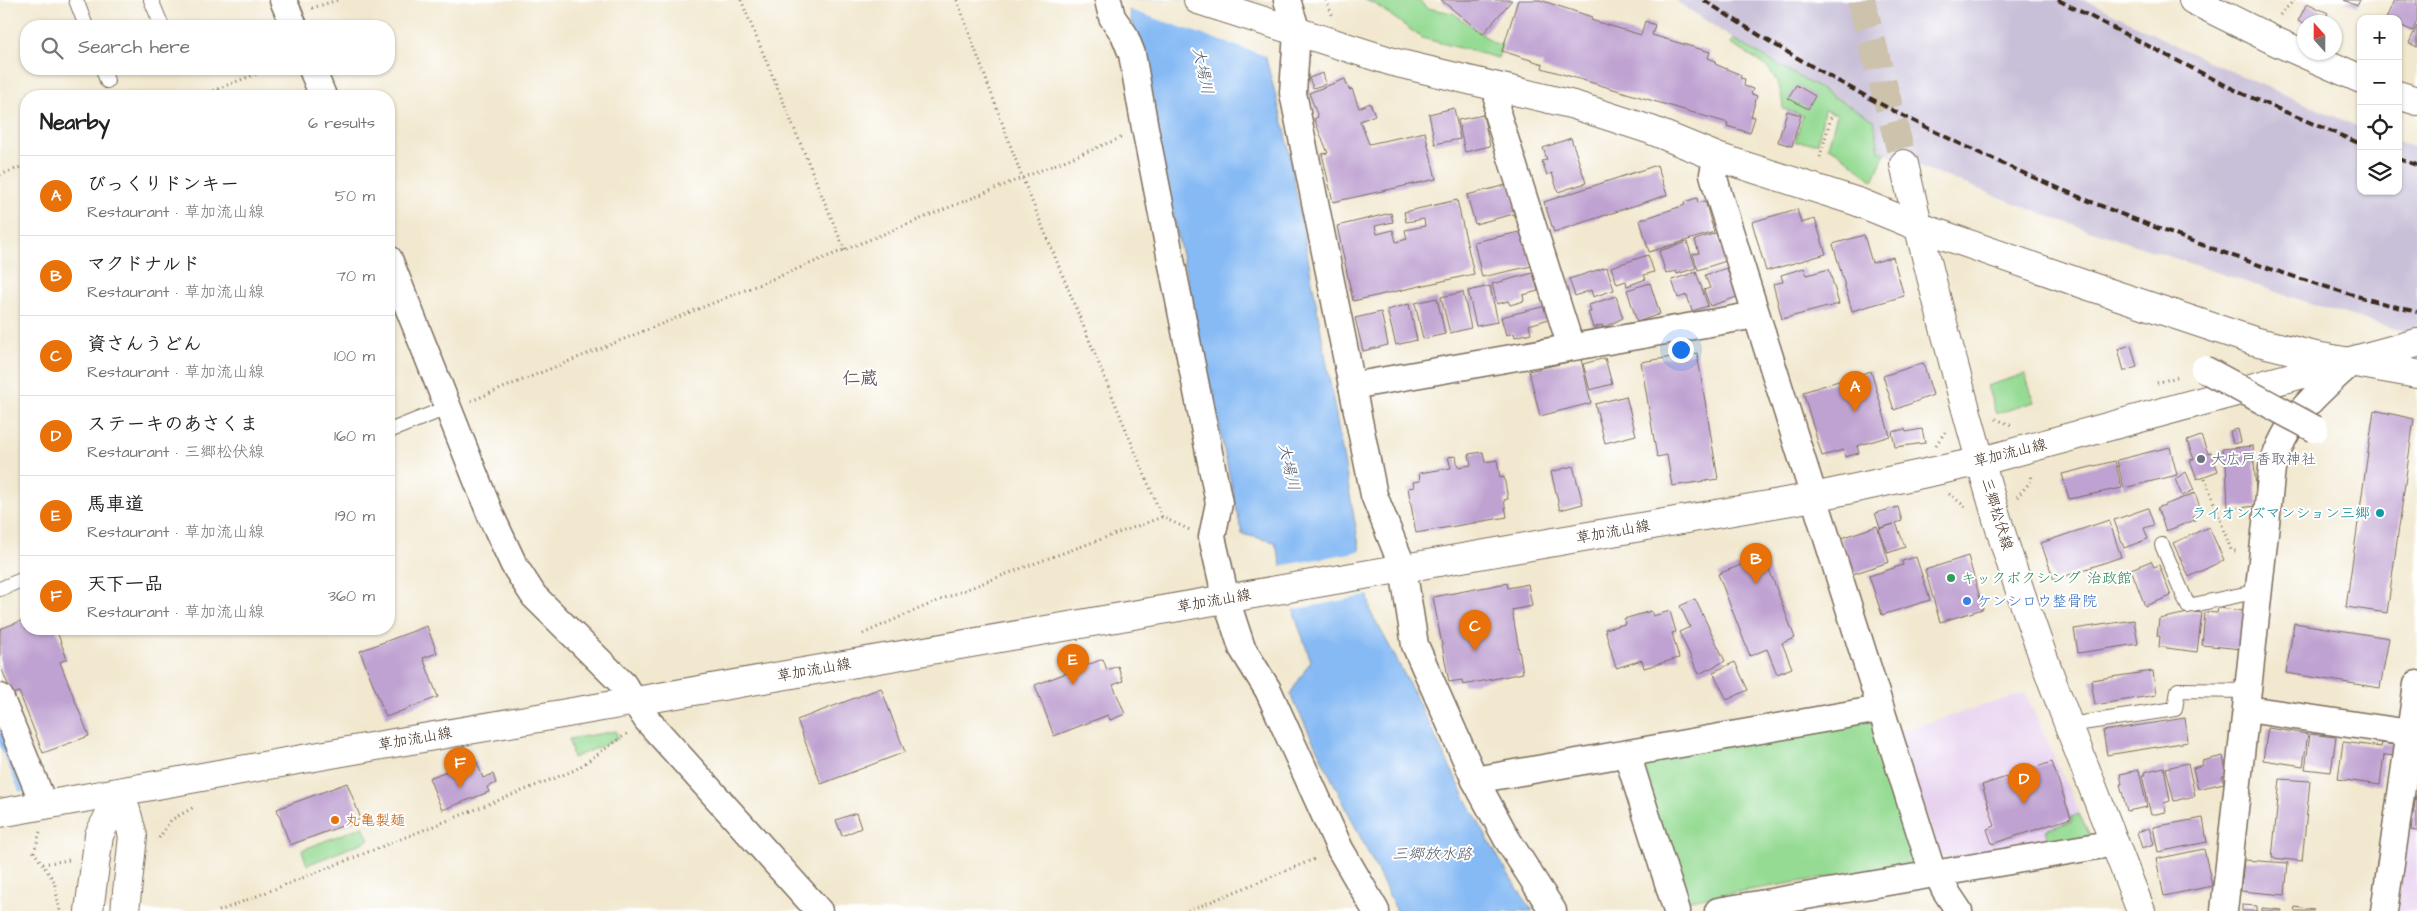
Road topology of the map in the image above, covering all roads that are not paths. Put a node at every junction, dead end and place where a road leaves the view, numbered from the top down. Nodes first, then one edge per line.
1 (76, 0) edge
2 (151, 0) edge
3 (283, 0) edge
4 (1108, 0) edge
5 (1198, 0) edge
6 (1286, 0) edge
7 (2193, 0) edge
8 (84, 20) edge
9 (159, 20) edge
10 (291, 20) edge
11 (1286, 28) junction
12 (314, 75) edge
13 (2357, 77) edge
14 (1499, 88) junction
15 (321, 90) edge
16 (2402, 96) edge
17 (2417, 101) edge
18 (1717, 157) junction
19 (1904, 164) tunnel mouth
20 (1917, 226) junction
21 (395, 274) edge
22 (1756, 315) junction
23 (2417, 343) edge
24 (1571, 348) junction
25 (2352, 362) junction
26 (2204, 369) dead end
27 (2417, 374) edge
28 (1352, 386) junction
29 (449, 408) junction
30 (395, 429) edge
31 (2315, 429) dead end
32 (1982, 461) junction
33 (1814, 496) junction
34 (2162, 545) dead end
35 (1394, 570) junction
36 (20, 581) edge
37 (0, 589) edge
38 (2259, 591) junction
39 (1226, 600) junction
40 (2417, 684) edge
41 (0, 697) edge
42 (2248, 700) junction
43 (1880, 710) junction
44 (641, 711) junction
45 (2069, 725) junction
46 (2410, 733) junction
47 (1627, 754) junction
48 (1475, 780) junction
49 (122, 792) junction
50 (44, 805) junction
51 (0, 813) edge
52 (2115, 843) junction
53 (1935, 873) junction
54 (90, 911) edge
55 (124, 911) edge
56 (819, 911) edge
57 (1376, 911) edge
58 (1553, 911) edge
59 (1677, 911) edge
60 (1718, 911) edge
61 (1959, 911) edge
62 (2141, 911) edge
63 (2224, 911) edge
64 (2384, 911) edge

1 - 8 lane
2 - 9 lane
3 - 10 street
4 - 39 street
5 - 11 main road
6 - 11 street
7 - 13 main road
11 - 14 main road
11 - 28 street
12 - 15 street
14 - 18 main road
14 - 24 street
16 - 17 main road
18 - 20 main road
18 - 22 street
19 - 20 main road, 三郷松伏線
20 - 25 main road
20 - 32 main road, 三郷松伏線
21 - 29 street
22 - 24 street
22 - 33 street
23 - 25 main road, 草加流山線
24 - 28 street
25 - 27 main road
25 - 32 main road, 草加流山線
25 - 38 street
26 - 31 street, bridge
28 - 35 street
29 - 30 lane
29 - 44 street
32 - 33 main road, 草加流山線
32 - 45 main road, 三郷松伏線
33 - 35 main road, 草加流山線
33 - 43 street
34 - 38 lane
35 - 39 main road, 草加流山線
35 - 48 street
36 - 37 lane
38 - 42 street
39 - 44 main road, 草加流山線
39 - 57 street
40 - 46 street
41 - 50 street
42 - 45 lane
42 - 46 street
42 - 63 street
43 - 47 street
43 - 53 street
44 - 49 main road, 草加流山線
44 - 56 street
45 - 52 main road, 三郷松伏線
46 - 64 street
47 - 48 street
47 - 59 street
48 - 58 street
49 - 50 main road, 草加流山線
49 - 54 main road
49 - 55 main road
50 - 51 main road, 草加流山線
52 - 53 street
52 - 62 main road, 三郷松伏線
53 - 60 street
53 - 61 street

